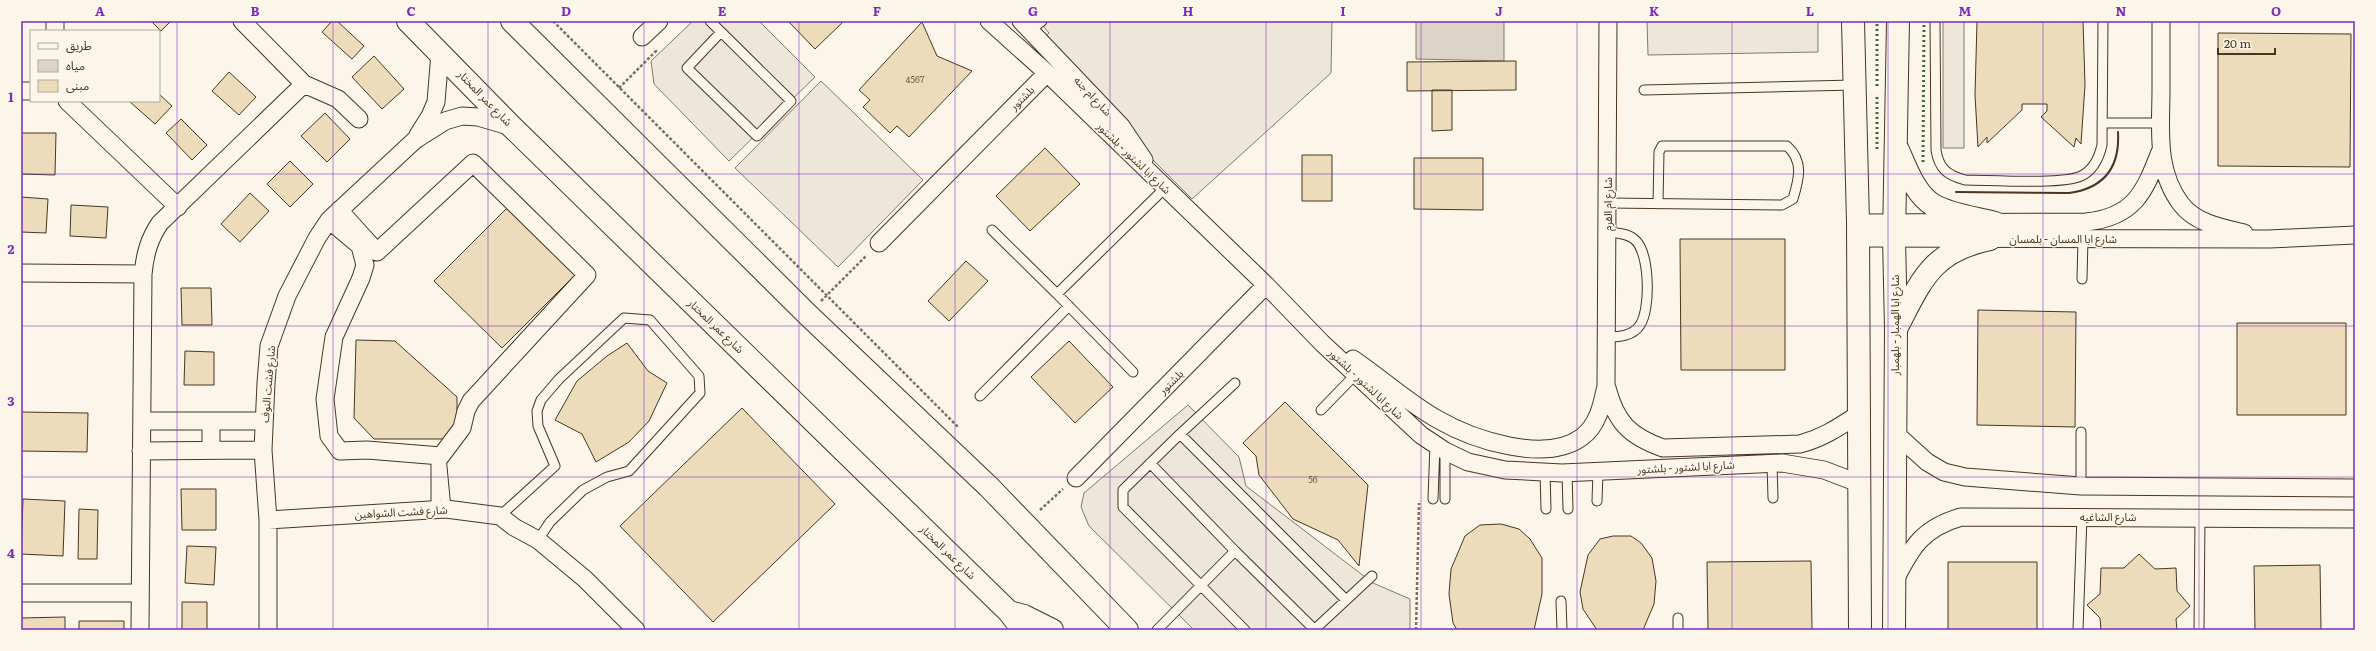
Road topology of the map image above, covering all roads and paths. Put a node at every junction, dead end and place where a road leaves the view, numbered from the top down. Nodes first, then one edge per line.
1 (242, 21) edge
2 (408, 21) edge
3 (512, 21) edge
4 (553, 21) edge
5 (659, 21) edge
6 (710, 21) edge
7 (989, 21) edge
8 (1608, 21) edge
9 (1853, 21) edge
10 (1898, 21) edge
11 (1935, 21) edge
12 (2103, 21) edge
13 (2161, 21) edge
14 (1031, 24) edge
15 (721, 32) junction
16 (642, 37) joint
17 (440, 53) junction
18 (1047, 73) junction
19 (304, 84) junction
20 (1855, 85) junction
21 (619, 88) junction
22 (1644, 90) dead end
23 (68, 102) edge
24 (359, 120) dead end
25 (2102, 123) junction
26 (2161, 123) junction
27 (512, 127) junction
28 (415, 140) junction
29 (1895, 145) junction
30 (2160, 152) junction
31 (1159, 183) junction
32 (1608, 204) junction
33 (1658, 204) junction
34 (178, 207) junction
35 (334, 215) junction
36 (992, 230) dead end
37 (1858, 230) junction
38 (1894, 231) junction
39 (1993, 231) junction
40 (1607, 232) junction
41 (2355, 235) edge
42 (2082, 239) junction
43 (2269, 239) junction
44 (879, 243) joint
45 (21, 273) edge
46 (143, 274) junction
47 (2082, 279) dead end
48 (1266, 285) junction
49 (828, 294) junction
50 (1057, 294) junction
51 (1069, 306) junction
52 (807, 314) junction
53 (1896, 328) junction
54 (1607, 337) junction
55 (1322, 342) junction
56 (1133, 372) dead end
57 (1356, 374) junction
58 (1235, 383) dead end
59 (1606, 386) junction
60 (980, 396) dead end
61 (1321, 410) dead end
62 (1859, 414) junction
63 (264, 421) junction
64 (142, 422) junction
65 (211, 422) junction
66 (962, 430) dead end
67 (2081, 432) dead end
68 (1894, 433) junction
69 (1180, 434) junction
70 (1440, 448) junction
71 (211, 450) junction
72 (263, 450) junction
73 (141, 451) junction
74 (439, 455) junction
75 (1150, 463) junction
76 (1772, 463) junction
77 (1545, 472) junction
78 (1598, 472) junction
79 (1567, 473) junction
80 (1076, 478) joint
81 (1858, 483) junction
82 (2081, 486) junction
83 (2355, 488) edge
84 (1419, 497) dead end
85 (1773, 498) dead end
86 (1434, 499) dead end
87 (1445, 499) dead end
88 (1597, 501) dead end
89 (1035, 505) dead end
90 (441, 509) junction
91 (1546, 509) dead end
92 (1568, 509) dead end
93 (1040, 510) junction
94 (500, 516) junction
95 (2082, 516) junction
96 (2200, 517) junction
97 (2355, 519) edge
98 (268, 520) junction
99 (1027, 529) junction
100 (538, 540) junction
101 (1235, 551) junction
102 (1372, 576) dead end
103 (1894, 584) junction
104 (1203, 586) junction
105 (21, 593) edge
106 (140, 593) junction
107 (1346, 600) junction
108 (1561, 601) dead end
109 (1009, 612) junction
110 (1678, 618) dead end
111 (140, 630) edge
112 (268, 630) edge
113 (636, 630) edge
114 (1023, 630) edge
115 (1052, 630) edge
116 (1127, 630) edge
117 (1157, 630) edge
118 (1245, 630) edge
119 (1315, 630) edge
120 (1416, 630) edge
121 (1562, 630) edge
122 (1678, 630) edge
123 (1860, 630) edge
124 (1894, 630) edge
125 (2078, 630) edge
126 (2198, 630) edge

1 - 19 street
2 - 17 main road, شارع عمر المختار
3 - 52 main road
4 - 21 path
5 - 16 street
6 - 15 lane
7 - 18 street, شارع ابا لشتور - بلشتور
8 - 32 street, شارع ام القرم
9 - 20 main road
10 - 29 main road, شارع ابا الهمبار - بلهمبار
11 - 25 lane
12 - 25 lane
13 - 26 street, شارع ابا المسان - بلمسان
14 - 31 street, شارع ام جنه
15 - 15 lane
16 - 21 path
17 - 27 main road, شارع عمر المختار
17 - 28 street, شارع فشت النوف
18 - 31 street, شارع ابا لشتور - بلشتور
18 - 44 street, بلشتور
19 - 24 street
19 - 34 street
20 - 22 lane
20 - 37 main road
21 - 49 path
23 - 34 street
25 - 26 lane
26 - 30 street, شارع ابا المسان - بلمسان
27 - 28 street, شارع فشت النوف
27 - 109 main road, شارع عمر المختار
28 - 35 street, شارع فشت النوف
29 - 38 main road, شارع ابا الهمبار - بلهمبار
29 - 39 main road
30 - 39 street, شارع ابا المسان - بلمسان
30 - 43 street, شارع ابا المسان - بلمسان
31 - 48 street, شارع ابا لشتور - بلشتور
31 - 50 lane
32 - 33 lane
32 - 40 street, شارع ام القرم
33 - 33 lane
34 - 46 street
35 - 63 street, شارع فشت النوف
35 - 74 street
35 - 74 street
36 - 50 lane
37 - 38 street, شارع ابا المسان - بلمسان
37 - 62 main road
38 - 39 street, شارع ابا المسان - بلمسان
38 - 53 main road, شارع ابا الهمبار - بلهمبار
39 - 42 street, شارع ابا المسان - بلمسان
39 - 53 main road
40 - 54 street, شارع ام القرم
40 - 54 lane
41 - 43 street, شارع ابا المسان - بلمسان
42 - 43 street, شارع ابا المسان - بلمسان
42 - 47 lane
44 - 49 path
45 - 46 street
46 - 64 street
48 - 55 street, شارع ابا لشتور - بلشتور
48 - 80 street, بلشتور
49 - 52 path
49 - 66 path
50 - 51 lane
51 - 56 lane
51 - 60 lane
52 - 99 main road
53 - 68 main road, شارع ابا الهمبار - بلهمبار
54 - 59 street, شارع ام القرم
55 - 57 street, شارع ابا لشتور - بلشتور
55 - 59 street, شارع ام القرم
57 - 61 lane
57 - 70 street, شارع ابا لشتور - بلشتور
58 - 69 lane
59 - 62 street, شارع ام القرم
62 - 81 main road
63 - 65 street
63 - 72 street, شارع فشت النوف
64 - 65 street
64 - 73 street
65 - 71 street
67 - 82 lane
68 - 82 street
68 - 103 main road, شارع ابا الهمبار - بلهمبار
69 - 75 lane
69 - 107 lane
70 - 77 street, شارع ابا لشتور - بلشتور
70 - 86 lane
70 - 87 lane
71 - 72 street
71 - 73 street
72 - 98 street, شارع فشت النوف
73 - 106 street
74 - 90 lane
75 - 101 lane
75 - 104 lane
76 - 78 street, شارع ابا لشتور - بلشتور
76 - 81 street, شارع ابا لشتور - بلشتور
76 - 85 lane
77 - 79 street, شارع ابا لشتور - بلشتور
77 - 91 lane
78 - 79 street, شارع ابا لشتور - بلشتور
78 - 88 lane
79 - 92 lane
80 - 93 path
81 - 123 main road
82 - 83 street
84 - 120 path
89 - 93 path
90 - 94 street, شارع فشت الشواهين
90 - 98 street, شارع فشت الشواهين
93 - 99 path
94 - 100 street, شارع فشت الشواهين
94 - 100 lane
95 - 96 street, شارع الشاغيه
95 - 103 street, شارع الشاغيه
95 - 125 lane
96 - 97 street, شارع الشاغيه
96 - 126 lane
98 - 112 street, شارع فشت النوف
99 - 116 main road
100 - 113 street, شارع فشت الشواهين
101 - 104 lane
101 - 119 lane
102 - 107 lane
103 - 124 main road, شارع ابا الهمبار - بلهمبار
104 - 117 lane
104 - 118 lane
105 - 106 street
106 - 111 street
107 - 119 lane
108 - 121 lane
109 - 114 main road, شارع عمر المختار
109 - 115 main road
110 - 122 lane

